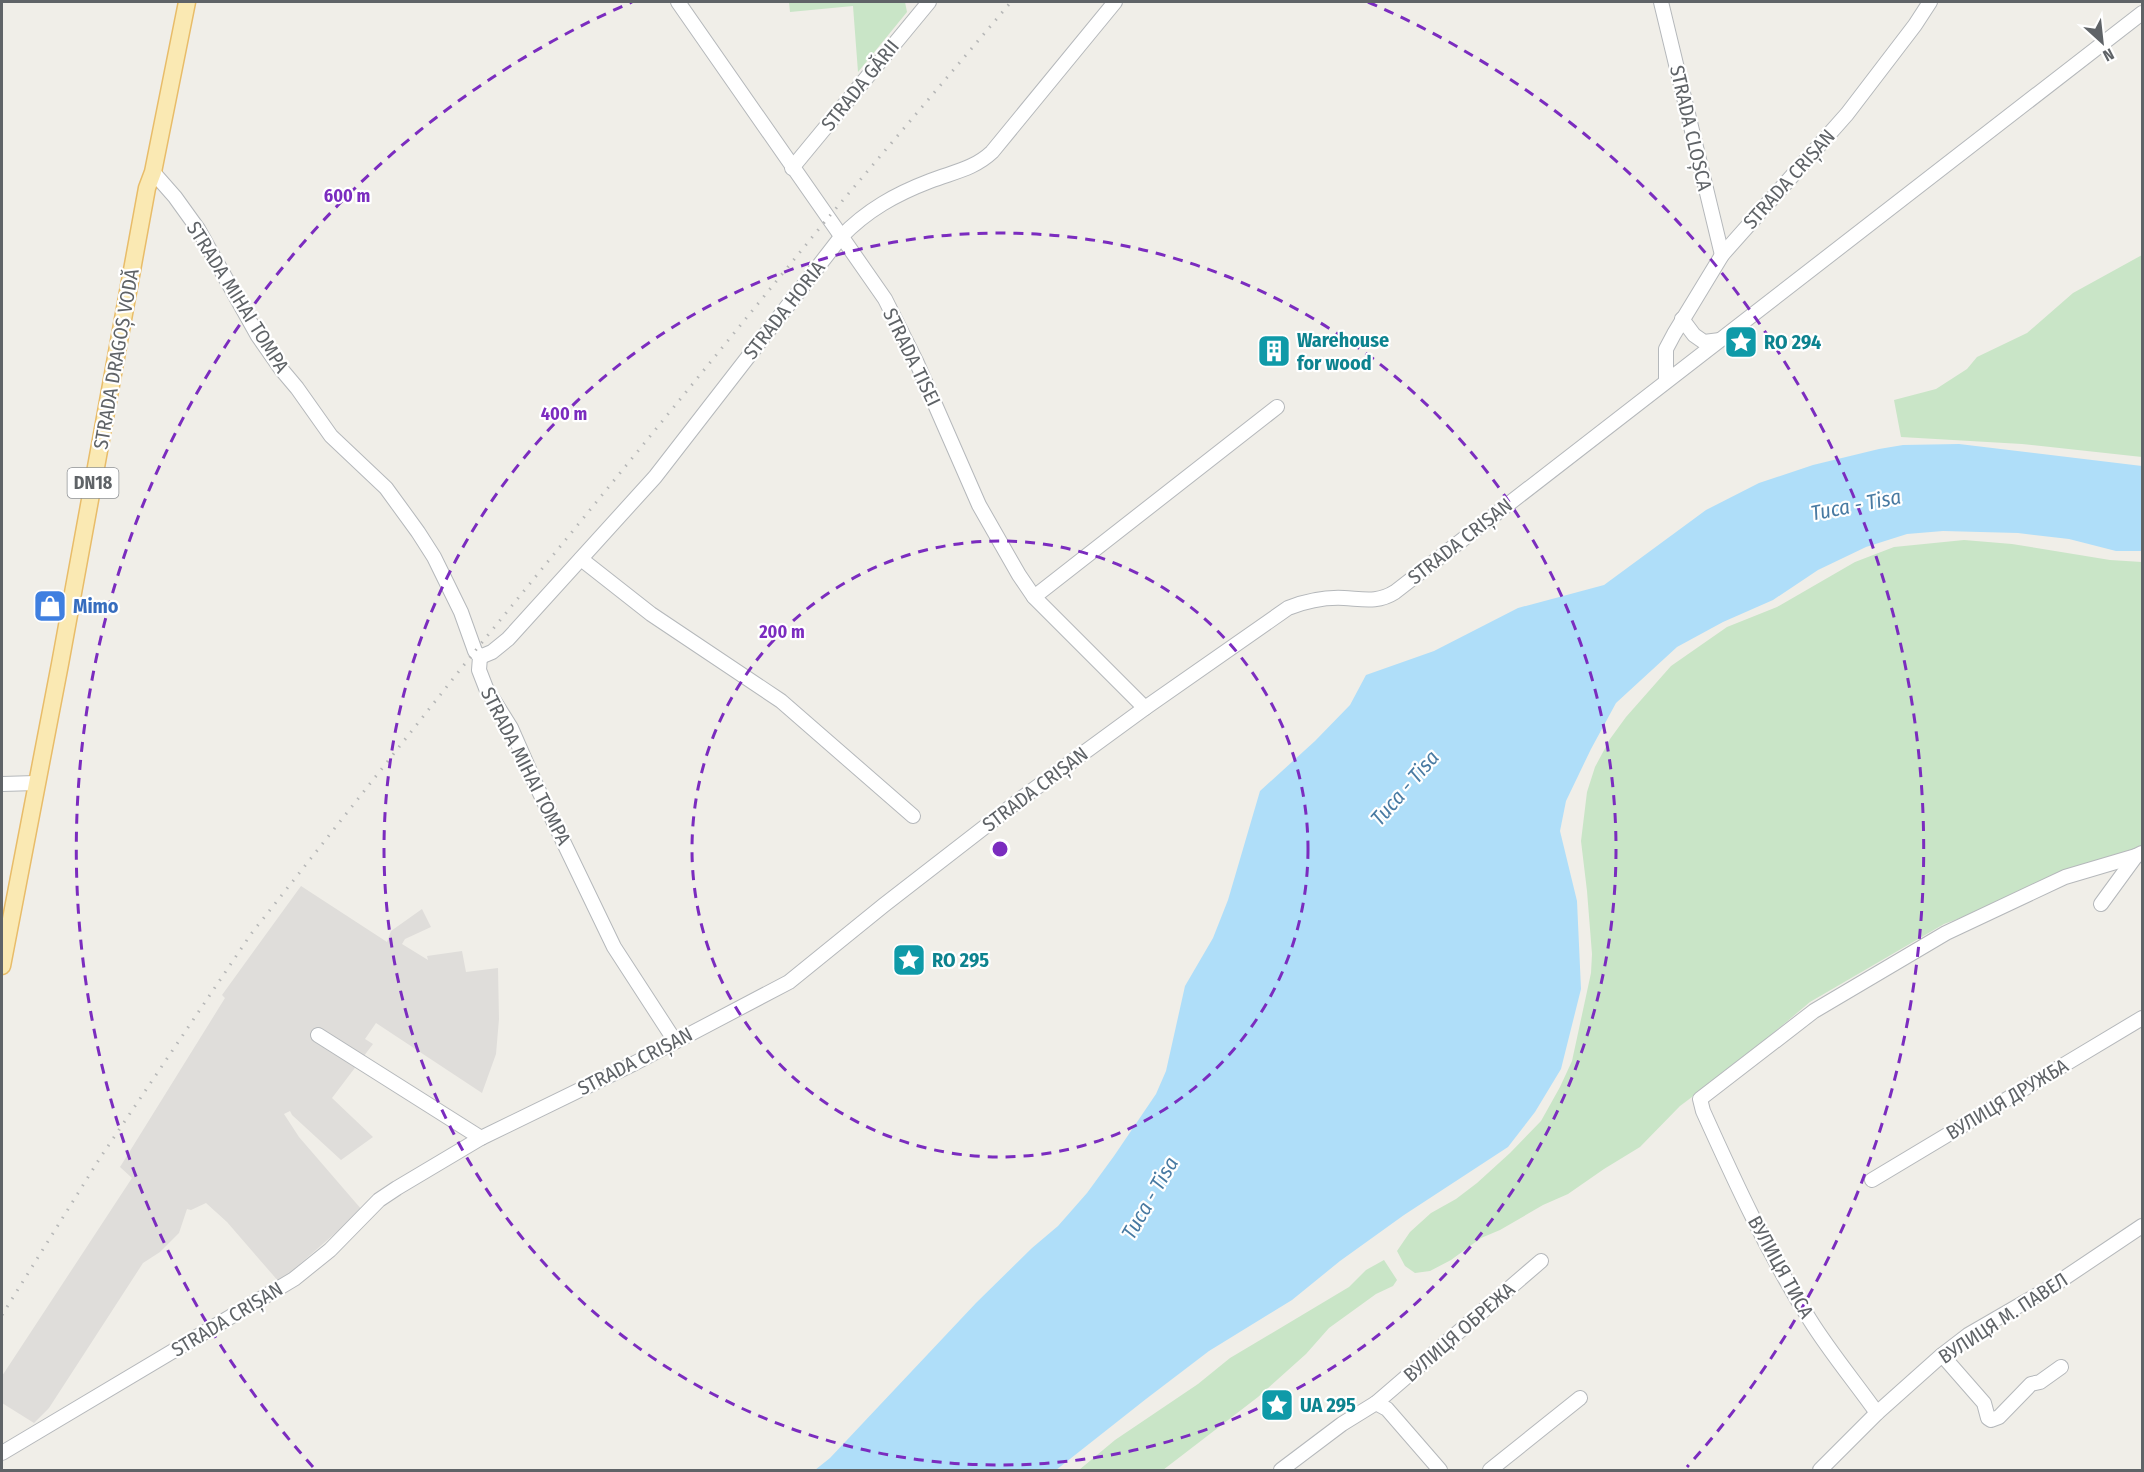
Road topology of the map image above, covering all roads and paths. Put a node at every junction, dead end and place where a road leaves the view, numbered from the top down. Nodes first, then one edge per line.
1 (186, 2) edge
2 (678, 2) edge
3 (929, 2) edge
4 (1115, 2) edge
5 (1661, 2) edge
6 (1930, 2) edge
7 (2142, 13) edge
8 (792, 168) junction
9 (153, 172) junction
10 (841, 237) junction
11 (1722, 255) junction
12 (1682, 319) junction
13 (1720, 339) junction
14 (1666, 381) junction
15 (1276, 407) dead end
16 (581, 559) junction
17 (1034, 597) junction
18 (480, 657) junction
19 (1144, 708) junction
20 (36, 783) junction
21 (2, 784) edge
22 (913, 816) dead end
23 (2139, 855) edge
24 (2101, 904) dead end
25 (2, 966) edge
26 (2142, 1018) edge
27 (318, 1035) dead end
28 (675, 1041) junction
29 (481, 1138) junction
30 (1872, 1180) dead end
31 (2142, 1226) edge
32 (1541, 1261) dead end
33 (1942, 1355) junction
34 (2061, 1367) dead end
35 (1580, 1398) dead end
36 (1376, 1403) junction
37 (1878, 1413) junction
38 (2, 1454) edge
39 (1281, 1470) edge
40 (1440, 1470) edge
41 (1490, 1470) edge
42 (1820, 1470) edge

1 - 9 main road, STRADA DRAGOȘ VODĂ / DN18
2 - 8 street, STRADA TISEI
3 - 8 street, STRADA GĂRII
4 - 10 street, STRADA HORIA
5 - 11 street, STRADA CLOȘCA
6 - 11 street, STRADA CRIȘAN
7 - 13 street
8 - 10 street, STRADA TISEI
9 - 18 street, STRADA MIHAI TOMPA
9 - 20 main road, STRADA DRAGOȘ VODĂ / DN18
10 - 16 street, STRADA HORIA
10 - 17 street, STRADA TISEI
11 - 12 street, STRADA CRIȘAN
12 - 13 street
12 - 14 street, STRADA CRIȘAN
13 - 14 street
14 - 19 street, STRADA CRIȘAN
15 - 17 street
16 - 18 street, STRADA HORIA
16 - 22 street
17 - 19 street, STRADA TISEI
18 - 28 street, STRADA MIHAI TOMPA
19 - 28 street, STRADA CRIȘAN
20 - 21 street
20 - 25 main road, STRADA DRAGOȘ VODĂ / DN18
23 - 24 street
23 - 37 street, ВУЛИЦЯ ТИСА
26 - 30 street, ВУЛИЦЯ ДРУЖБА
27 - 29 street
28 - 29 street, STRADA CRIȘAN
29 - 38 street, STRADA CRIȘAN
31 - 33 street, ВУЛИЦЯ М. ПАВЕЛ
32 - 36 street, ВУЛИЦЯ ОБРЕЖА
33 - 34 street
33 - 37 street, ВУЛИЦЯ М. ПАВЕЛ
35 - 41 street
36 - 39 street
36 - 40 street
37 - 42 street, ВУЛИЦЯ М. ПАВЕЛ

